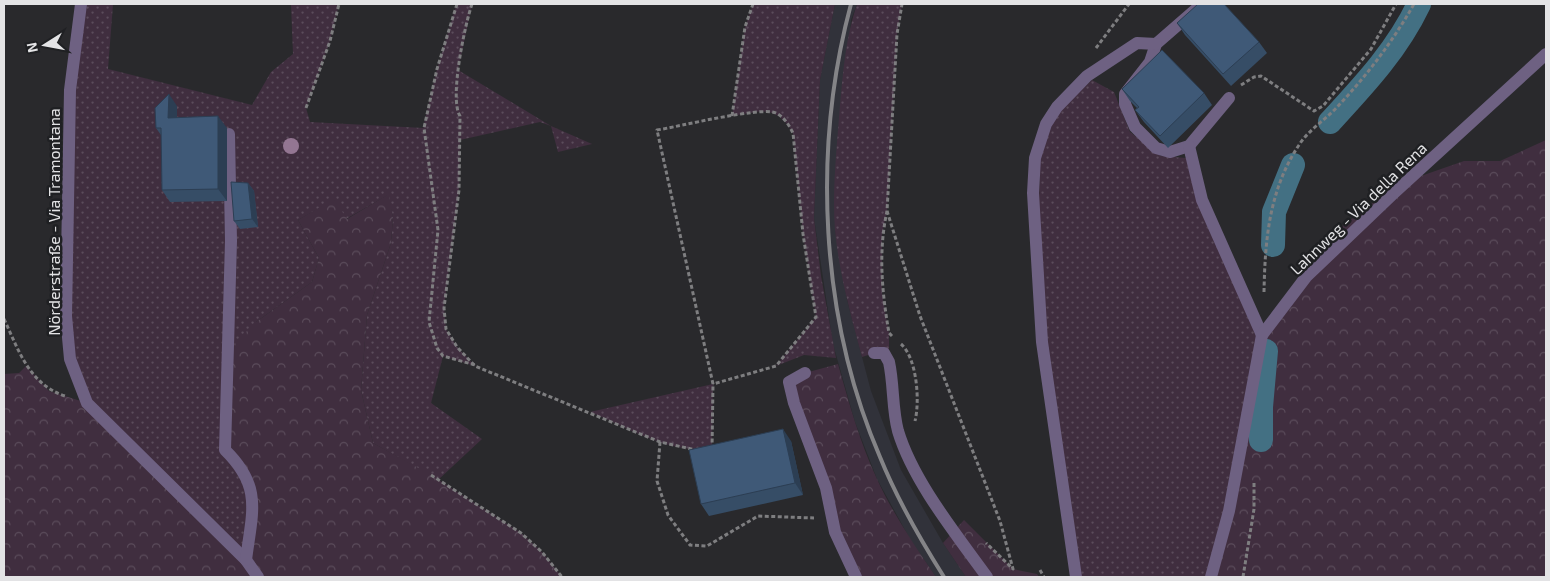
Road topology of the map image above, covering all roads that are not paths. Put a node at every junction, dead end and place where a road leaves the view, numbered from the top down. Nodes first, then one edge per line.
1 (81, 4) edge
2 (1202, 4) edge
3 (1156, 44) junction
4 (1546, 54) edge
5 (1229, 98) road end
6 (229, 134) dead end
7 (1189, 146) junction
8 (1262, 335) junction
9 (874, 354) dead end
10 (805, 373) dead end
11 (246, 560) junction
12 (258, 577) edge
13 (856, 577) edge
14 (987, 577) edge
15 (1076, 577) edge
16 (1211, 577) edge

1 - 11 street, Nörderstraße - Via Tramontana
2 - 3 street
3 - 7 street
3 - 15 street
4 - 8 street, Lahnweg - Via della Rena
5 - 7 street
6 - 11 street
7 - 8 street
8 - 16 street
9 - 14 street
10 - 13 street
11 - 12 street, Nörderstraße - Via Tramontana

